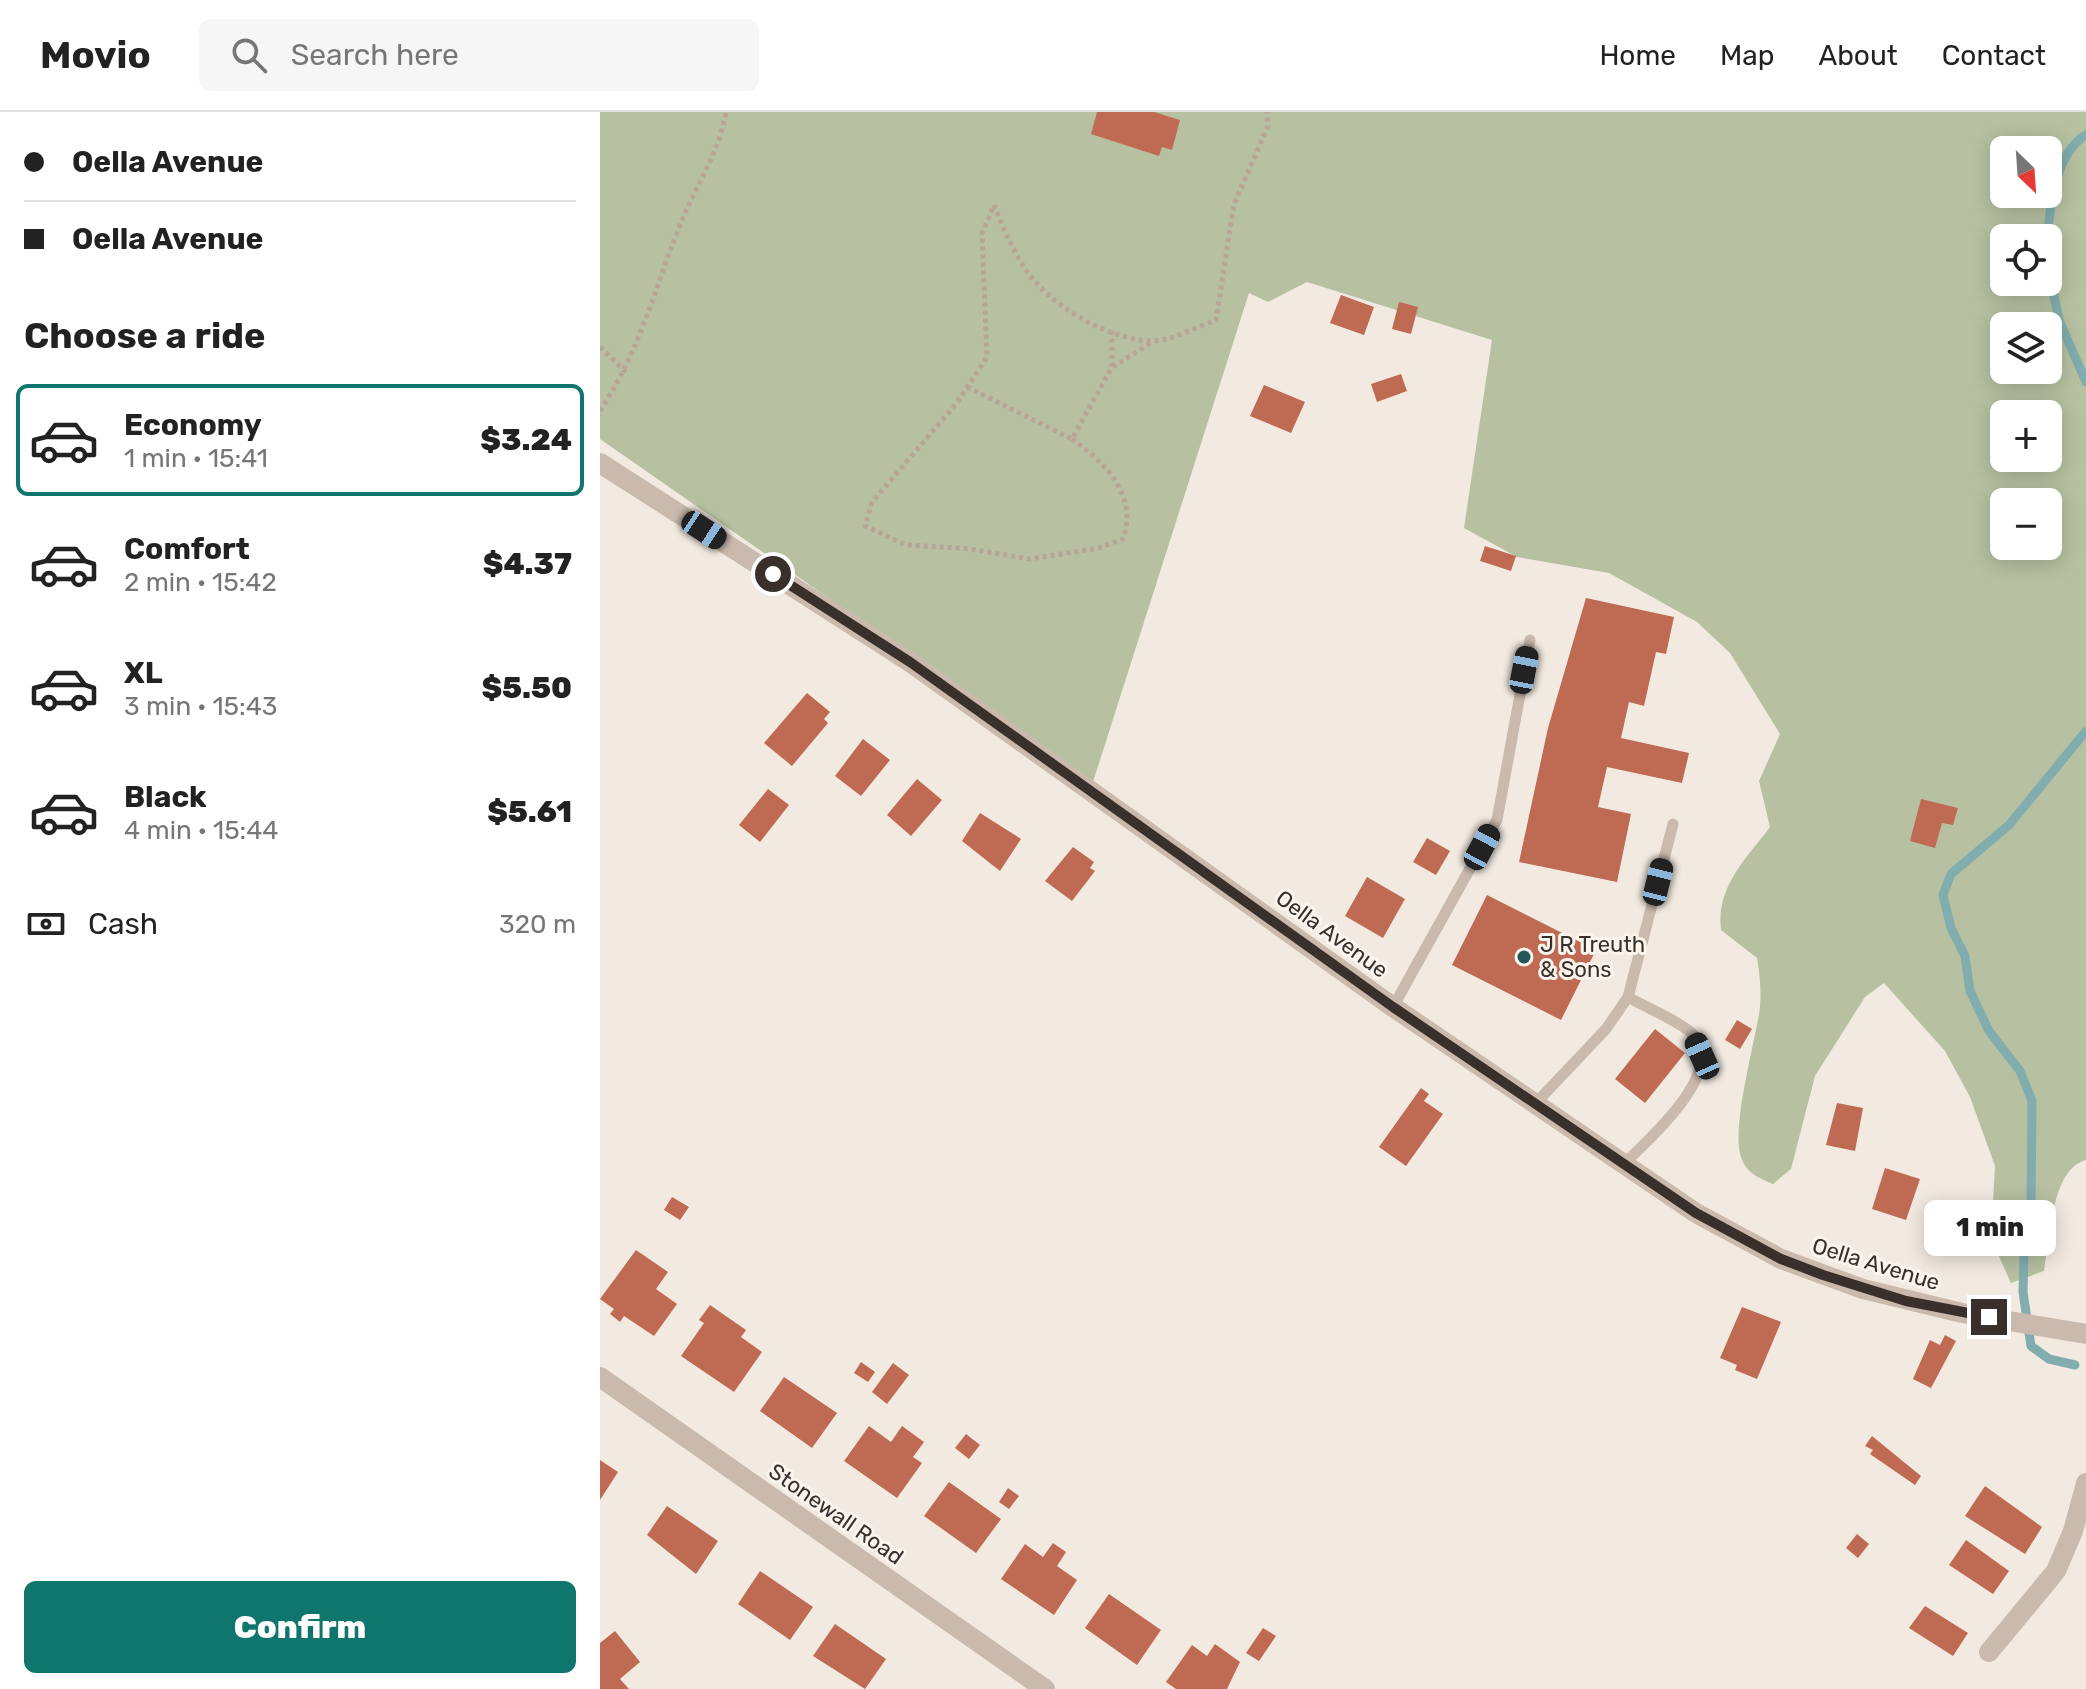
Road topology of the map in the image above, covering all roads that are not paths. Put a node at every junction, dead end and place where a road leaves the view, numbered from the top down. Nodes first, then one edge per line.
1 (600, 463) edge
2 (1530, 640) dead end
3 (1673, 824) dead end
4 (1628, 997) junction
5 (1393, 1007) junction
6 (1535, 1104) junction
7 (1624, 1164) junction
8 (2086, 1334) edge
9 (600, 1377) edge
10 (2086, 1483) edge
11 (1989, 1652) dead end
12 (1045, 1689) edge

1 - 5 street, Oella Avenue
2 - 5 lane
3 - 4 lane
4 - 6 lane
4 - 7 lane
5 - 6 street, Oella Avenue
6 - 7 street, Oella Avenue
7 - 8 street, Oella Avenue
9 - 12 street, Stonewall Road
10 - 11 street

